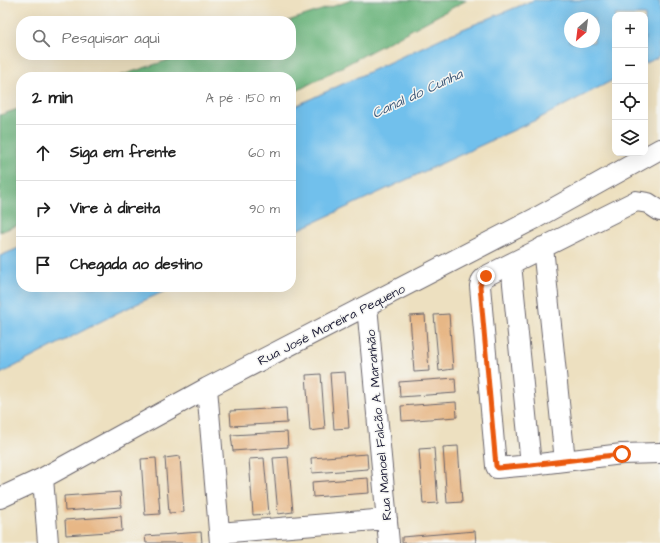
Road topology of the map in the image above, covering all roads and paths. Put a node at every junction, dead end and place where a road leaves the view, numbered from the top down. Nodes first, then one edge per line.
1 (660, 149) edge
2 (660, 211) edge
3 (543, 247) junction
4 (511, 264) junction
5 (367, 306) junction
6 (208, 388) junction
7 (660, 453) edge
8 (565, 461) junction
9 (531, 465) junction
10 (43, 478) junction
11 (0, 498) edge
12 (386, 519) junction
13 (219, 538) edge
14 (48, 543) edge
15 (389, 543) edge

1 - 5 street, Rua José Moreira Pequeno
2 - 3 street
3 - 4 street
3 - 8 street
4 - 9 street
4 - 9 street
5 - 6 street, Rua José Moreira Pequeno
5 - 12 street, Rua Manoel Falcão A. Maranhão
6 - 10 street, Rua José Moreira Pequeno
6 - 13 street
7 - 8 street
8 - 9 street
10 - 11 street, Rua José Moreira Pequeno
10 - 14 street
12 - 13 street
12 - 15 street, Rua Manoel Falcão A. Maranhão

